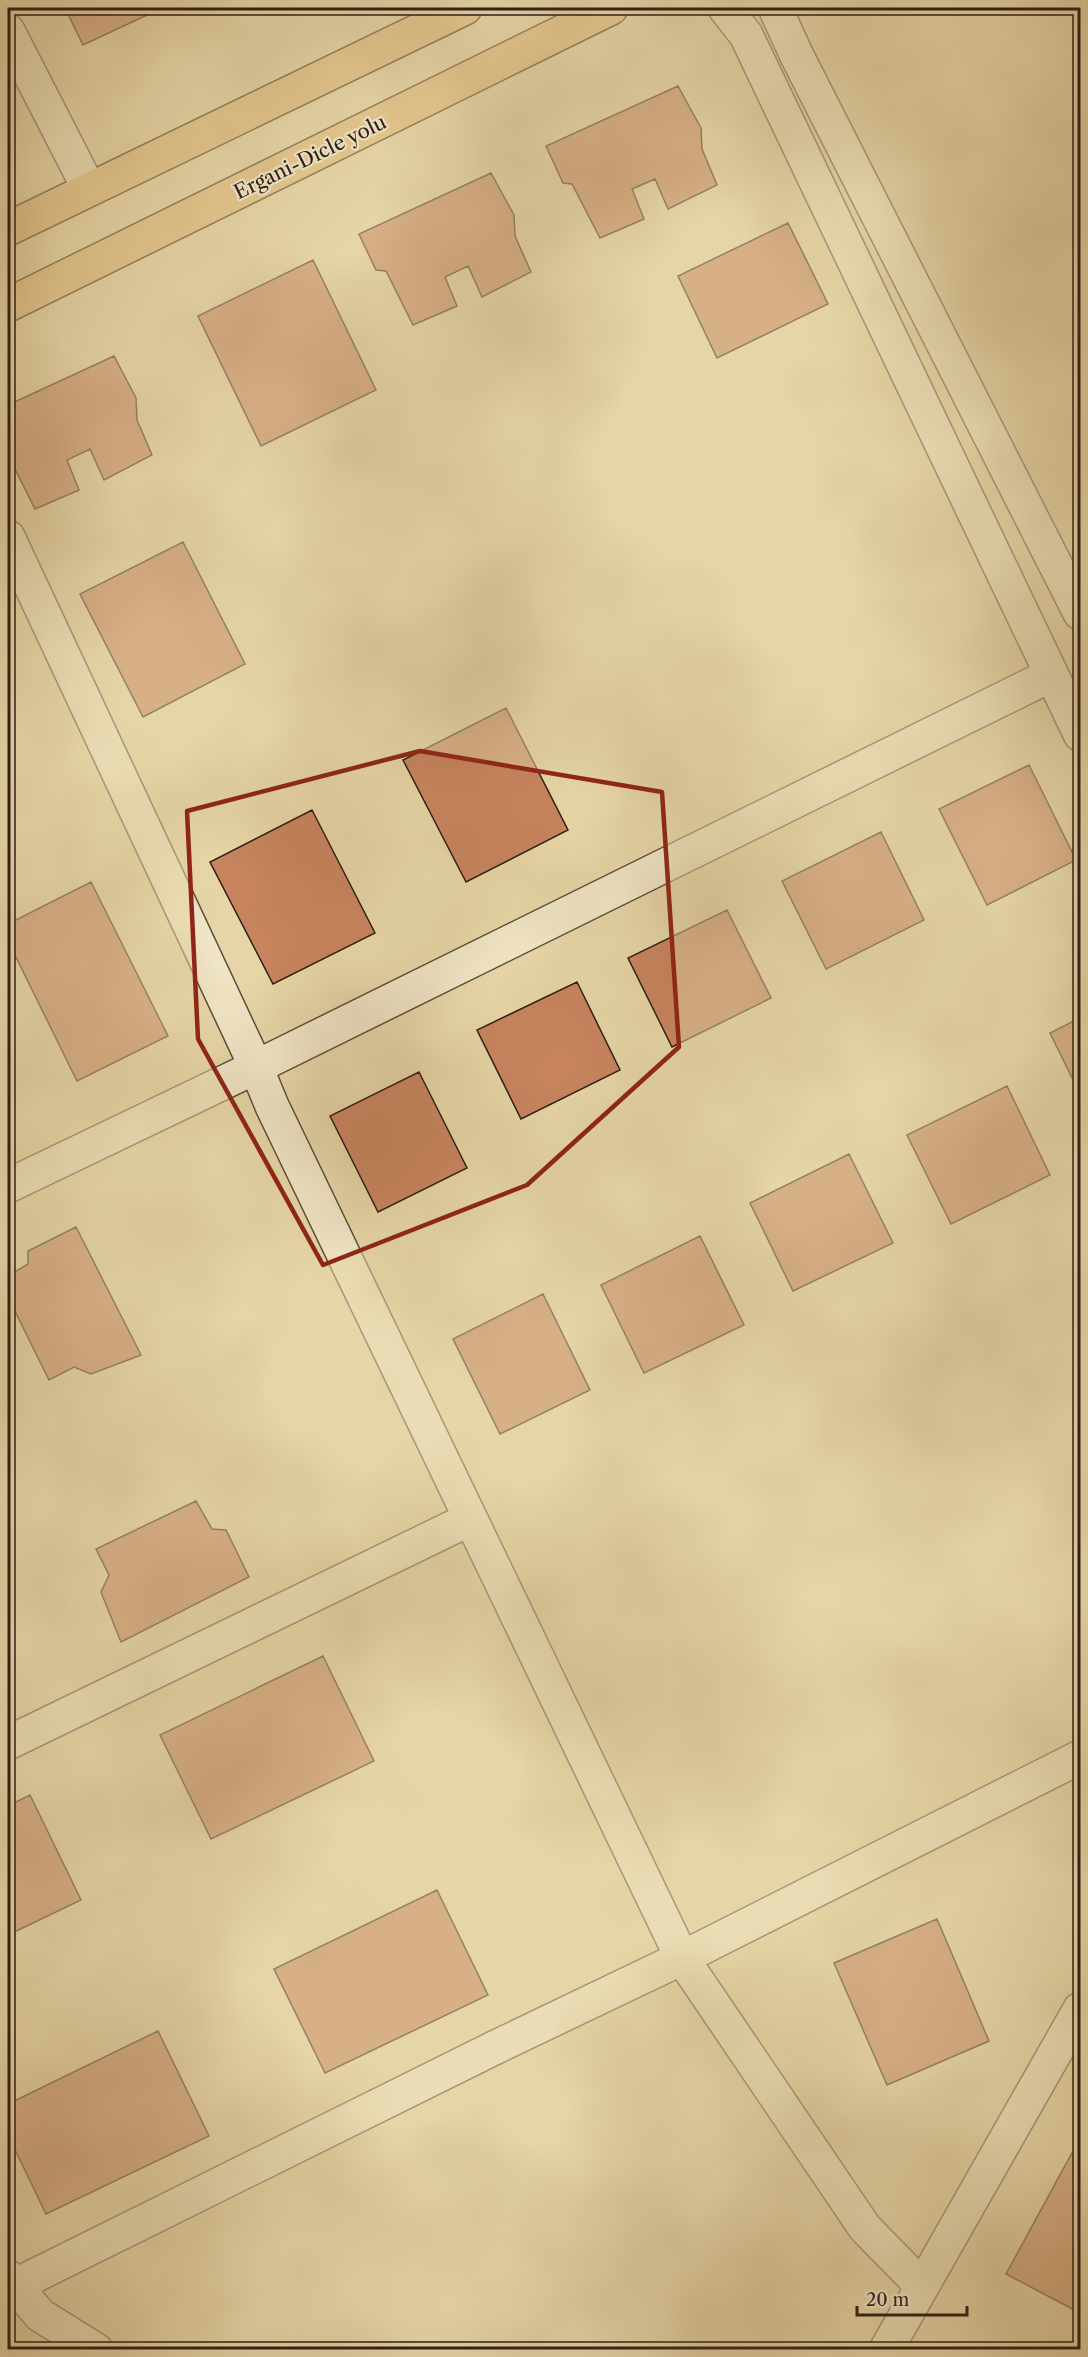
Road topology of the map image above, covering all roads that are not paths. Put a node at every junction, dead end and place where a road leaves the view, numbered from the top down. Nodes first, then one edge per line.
1 (465, 8) edge
2 (611, 8) edge
3 (725, 8) edge
4 (775, 8) edge
5 (8, 31) edge
6 (89, 189) junction
7 (8, 230) edge
8 (8, 305) edge
9 (8, 537) edge
10 (1080, 613) edge
11 (1051, 675) junction
12 (1080, 734) edge
13 (256, 1067) junction
14 (8, 1186) edge
15 (471, 1519) junction
16 (8, 1743) edge
17 (1080, 1758) edge
18 (682, 1958) junction
19 (1080, 2009) edge
20 (10, 2284) edge
21 (922, 2286) junction
22 (96, 2349) edge
23 (886, 2349) edge

1 - 6 main road
2 - 8 main road, Ergani-Dicle yolu
3 - 11 street
4 - 10 street
5 - 6 street
6 - 7 main road
9 - 13 street
11 - 12 street
11 - 13 street
13 - 14 street
13 - 15 street
15 - 16 street
15 - 18 street
17 - 18 street
18 - 20 street
18 - 21 street
19 - 21 street
20 - 22 street
21 - 23 street

